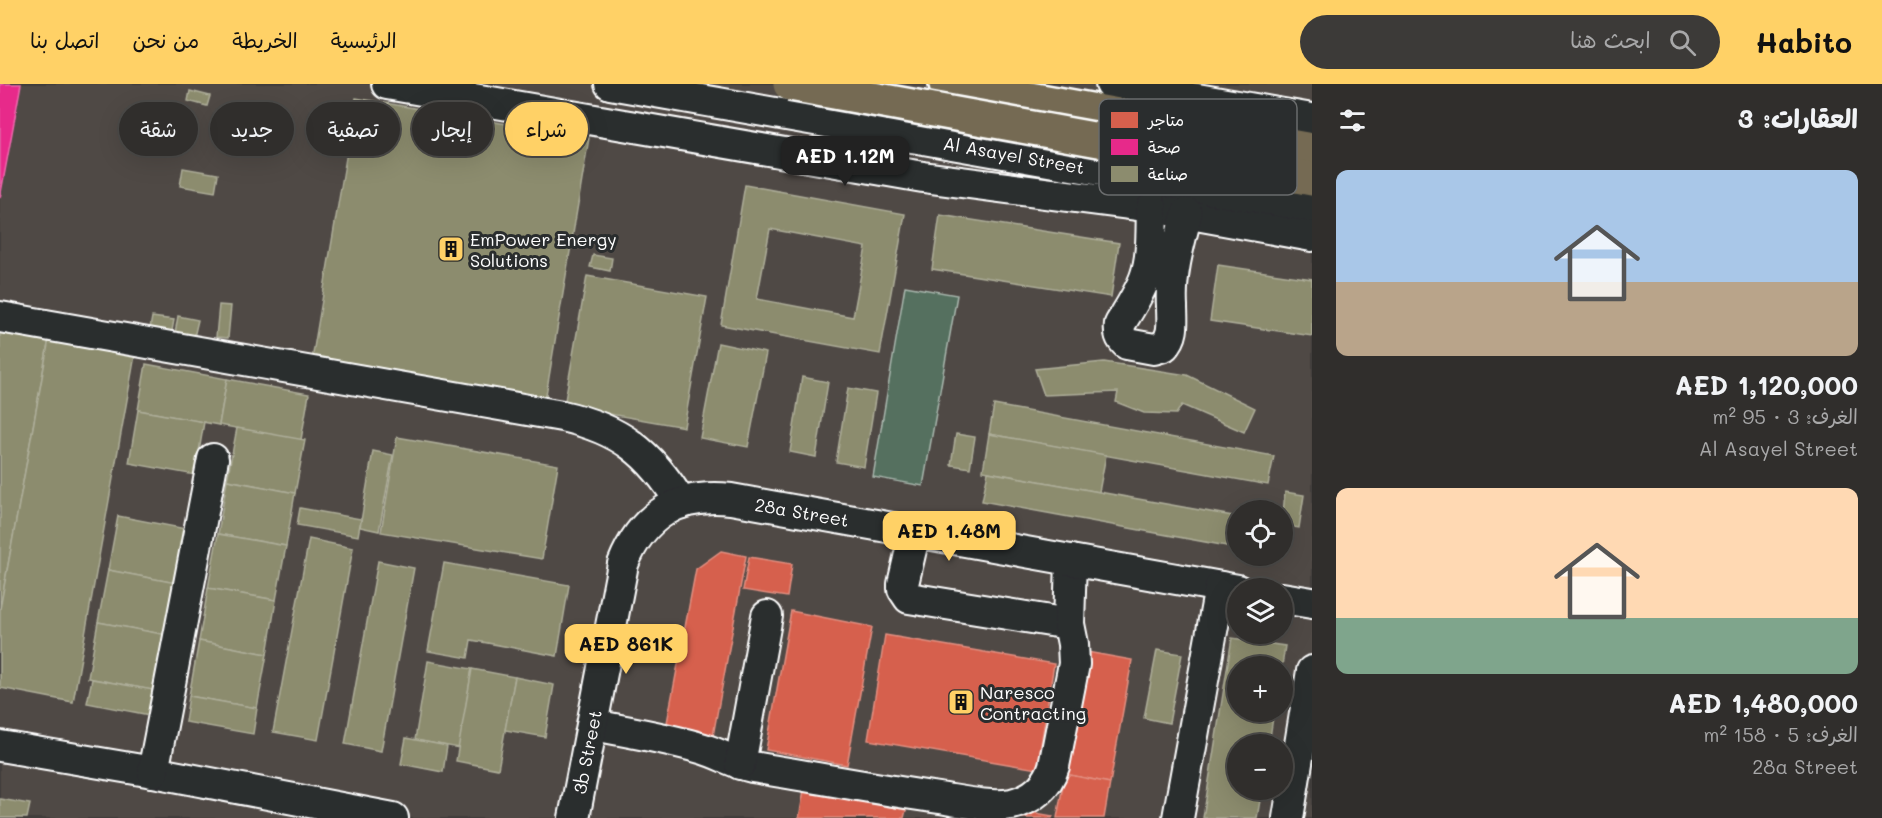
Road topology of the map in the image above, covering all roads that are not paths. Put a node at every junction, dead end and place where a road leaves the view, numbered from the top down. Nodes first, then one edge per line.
1 (387, 84) edge
2 (610, 84) edge
3 (790, 84) edge
4 (946, 84) edge
5 (1111, 84) edge
6 (1149, 87) edge
7 (1210, 99) edge
8 (1297, 116) edge
9 (1099, 119) edge
10 (1312, 119) edge
11 (1099, 130) edge
12 (1312, 150) edge
13 (1297, 151) edge
14 (1099, 170) edge
15 (1297, 173) edge
16 (1312, 179) edge
17 (1244, 195) edge
18 (1152, 207) junction
19 (1312, 207) edge
20 (1186, 213) junction
21 (1312, 236) edge
22 (0, 317) edge
23 (213, 459) dead end
24 (681, 503) junction
25 (654, 518) joint
26 (915, 532) junction
27 (1071, 560) junction
28 (1227, 588) edge
29 (1227, 597) edge
30 (1293, 600) edge
31 (1312, 603) edge
32 (767, 616) dead end
33 (1069, 624) junction
34 (1312, 671) edge
35 (593, 725) junction
36 (0, 746) edge
37 (740, 764) junction
38 (153, 772) junction
39 (919, 807) edge
40 (954, 809) edge
41 (393, 818) edge
42 (574, 818) edge
43 (1178, 818) edge
44 (1288, 818) edge

1 - 18 street
2 - 14 street, Al Asayel Street
3 - 11 main road, bridge
4 - 9 main road
5 - 6 street
6 - 7 street
8 - 10 street
12 - 13 main road
15 - 16 main road
17 - 19 street, Al Asayel Street
18 - 20 street
18 - 20 street
20 - 21 street
22 - 24 street
23 - 38 street
24 - 25 street, 28a Street
24 - 26 street, 28a Street
25 - 35 street, 3b Street
26 - 27 street, 28a Street
26 - 33 street
27 - 28 street, 28a Street
27 - 33 street
29 - 43 street
30 - 31 street
32 - 37 street
33 - 40 street
34 - 44 street
35 - 37 street
35 - 42 street, 3b Street
36 - 38 street
37 - 39 street
38 - 41 street
39 - 40 street

